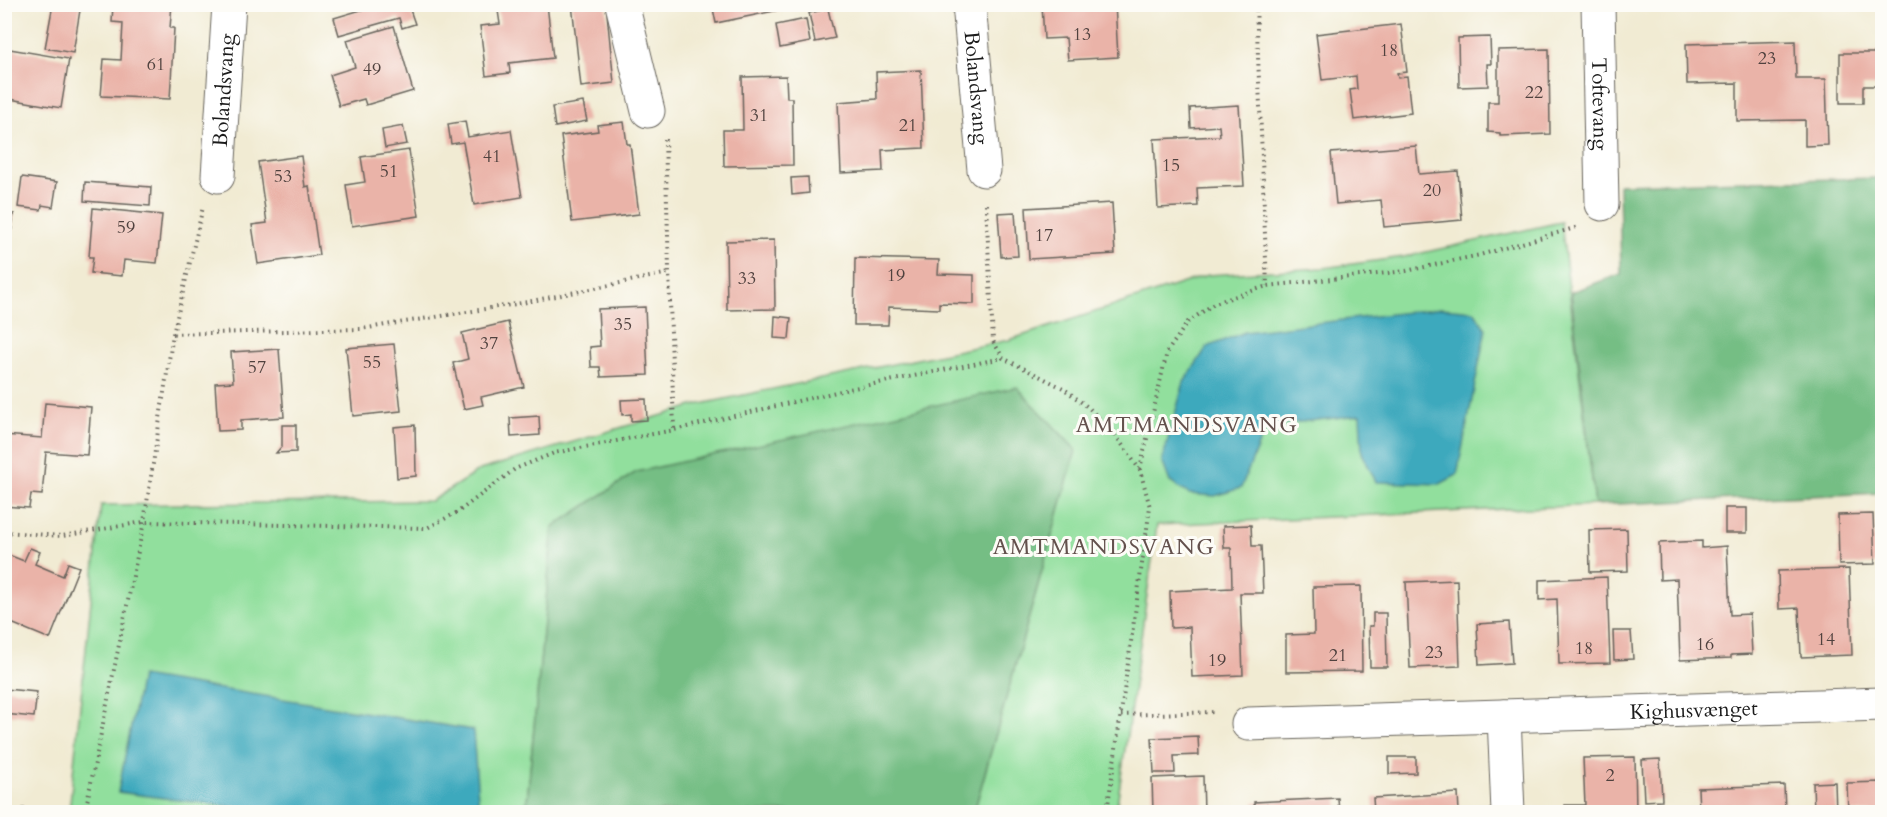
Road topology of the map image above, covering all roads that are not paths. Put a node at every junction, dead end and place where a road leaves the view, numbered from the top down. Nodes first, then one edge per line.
1 (229, 4) edge
2 (622, 4) edge
3 (969, 4) edge
4 (1598, 4) edge
5 (648, 111) road end
6 (984, 170) road end
7 (218, 176) road end
8 (1602, 204) road end
9 (1882, 704) edge
10 (1504, 716) junction
11 (1248, 724) road end
12 (1508, 813) edge

1 - 7 street, Bolandsvang
2 - 5 street
3 - 6 street, Bolandsvang
4 - 8 street, Toftevang
9 - 10 street, Kighusvænget
10 - 11 street, Kighusvænget
10 - 12 street

